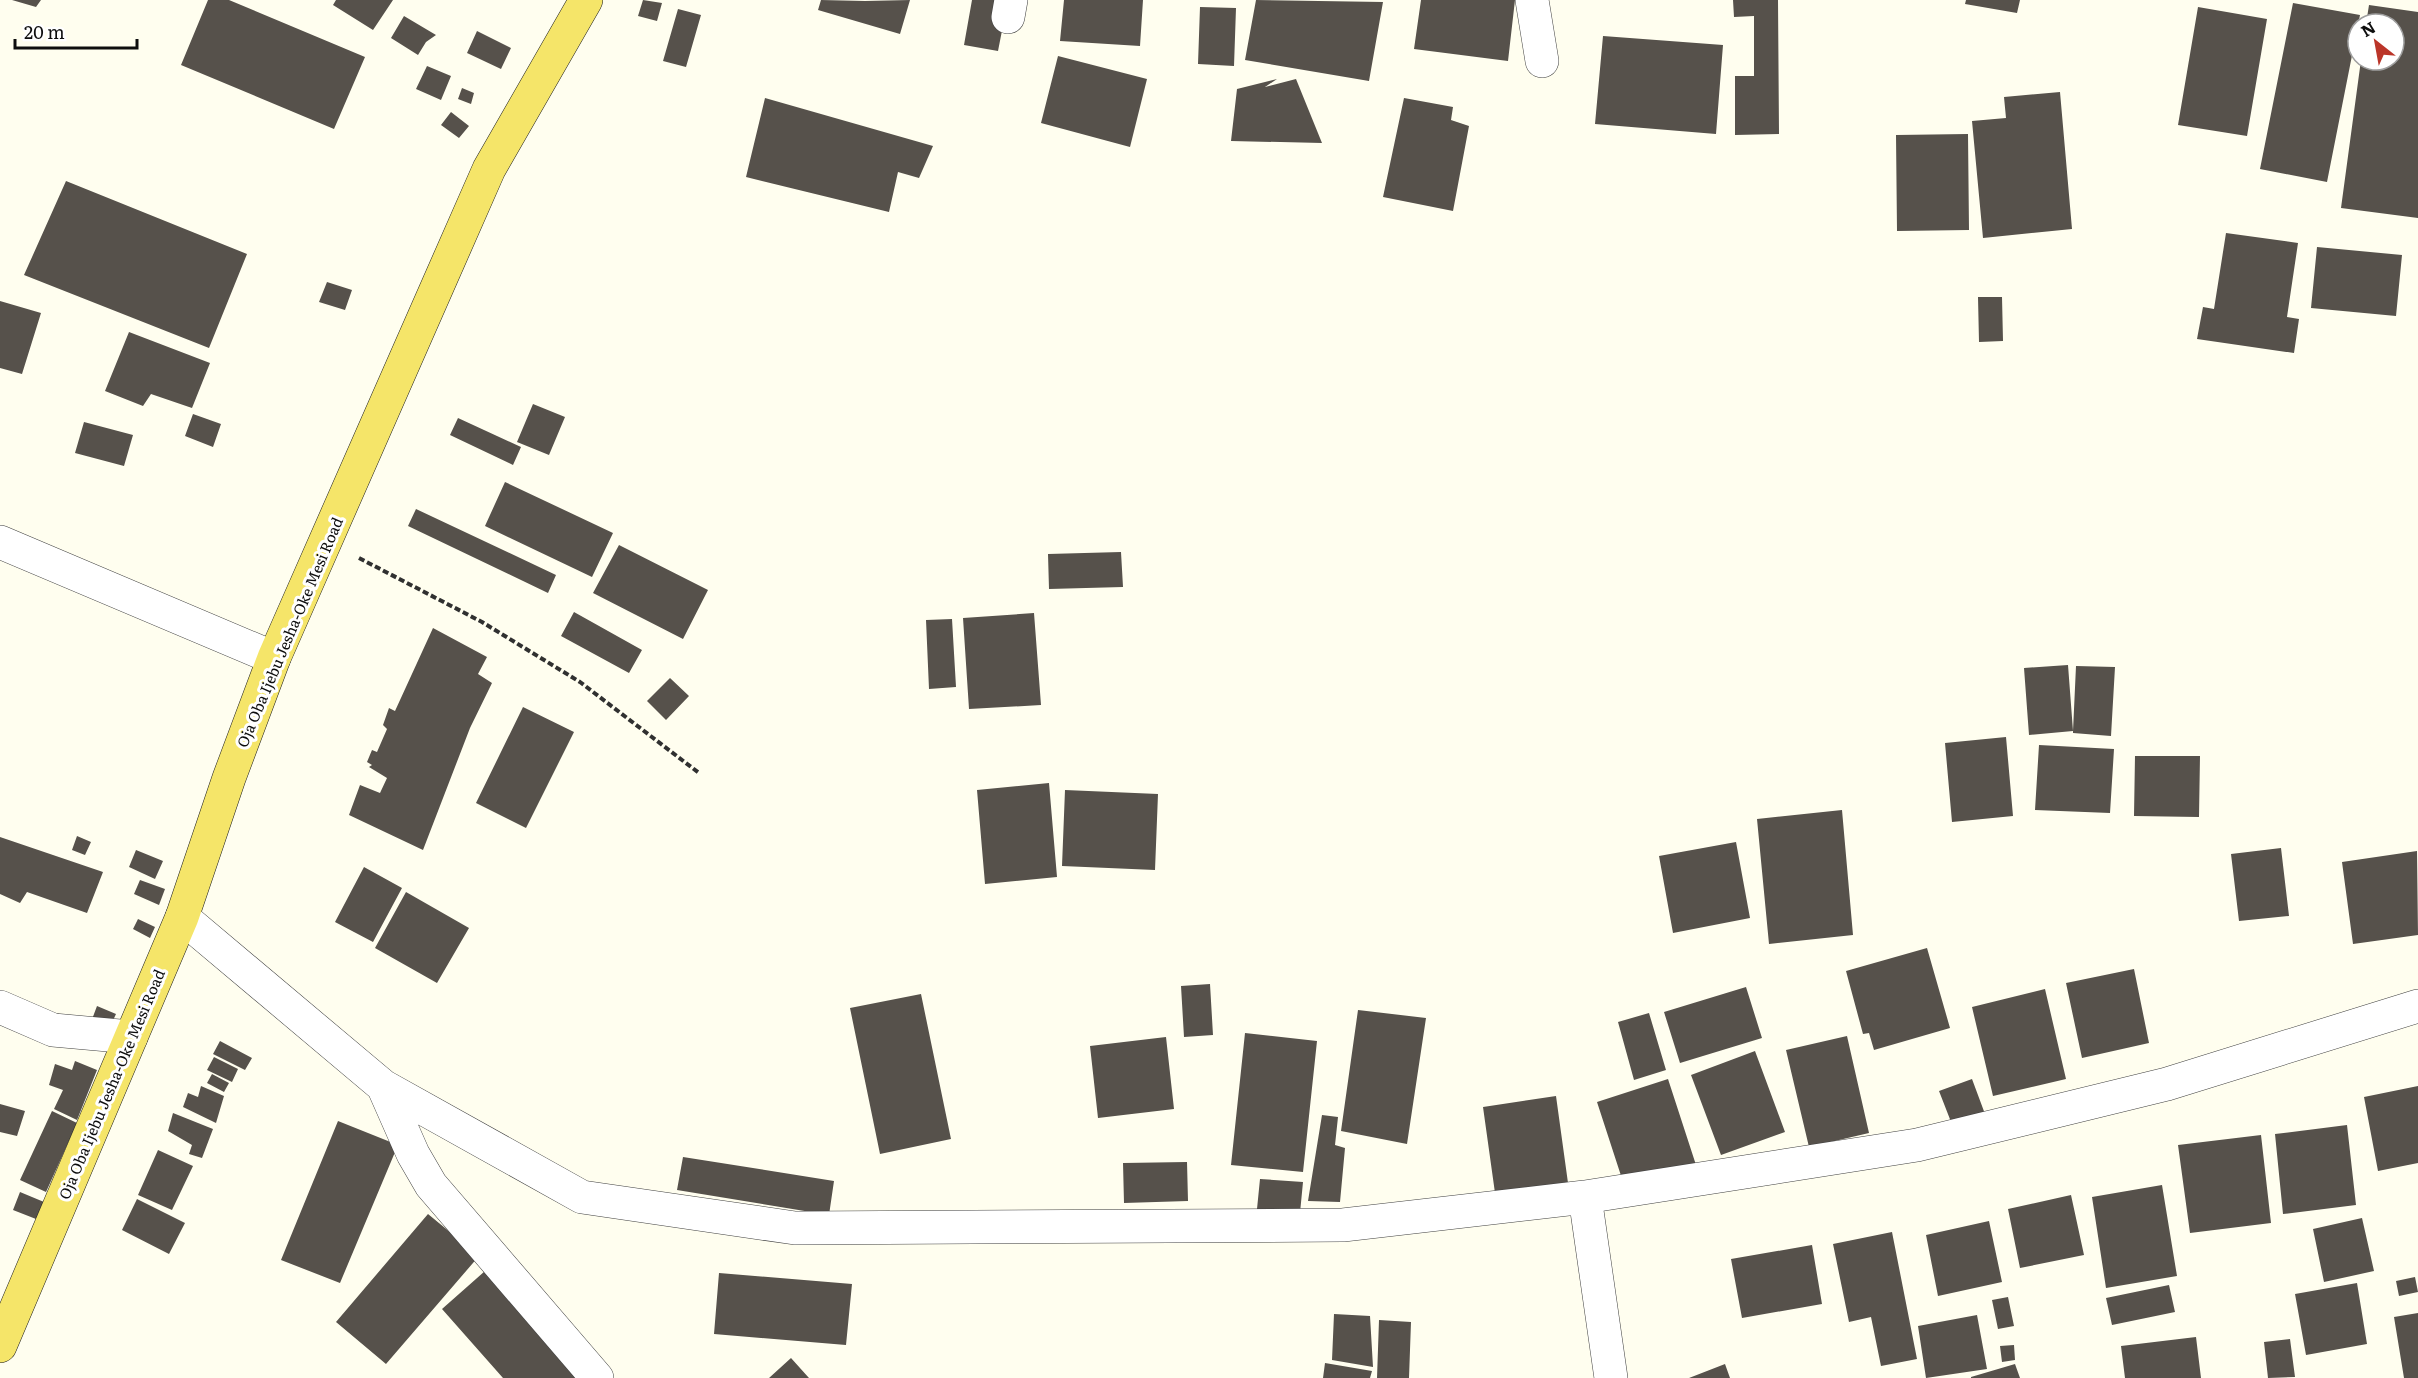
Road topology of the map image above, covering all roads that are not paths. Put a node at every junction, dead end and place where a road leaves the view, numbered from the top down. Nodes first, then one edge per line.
1 (586, 0) edge
2 (1532, 0) edge
3 (1542, 61) dead end
4 (0, 543) edge
5 (274, 658) junction
6 (182, 917) junction
7 (2418, 1006) edge
8 (0, 1007) edge
9 (131, 1037) junction
10 (383, 1086) junction
11 (1585, 1197) junction
12 (0, 1346) edge
13 (597, 1378) edge
14 (1611, 1378) edge

1 - 5 main road, Oja Oba Ijebu Jesha-Oke Mesi Road
2 - 3 street
4 - 5 street
5 - 6 main road, Oja Oba Ijebu Jesha-Oke Mesi Road
6 - 9 main road, Oja Oba Ijebu Jesha-Oke Mesi Road
6 - 10 street
7 - 11 street
8 - 9 street
9 - 12 main road, Oja Oba Ijebu Jesha-Oke Mesi Road
10 - 11 street
10 - 13 street
11 - 14 street

